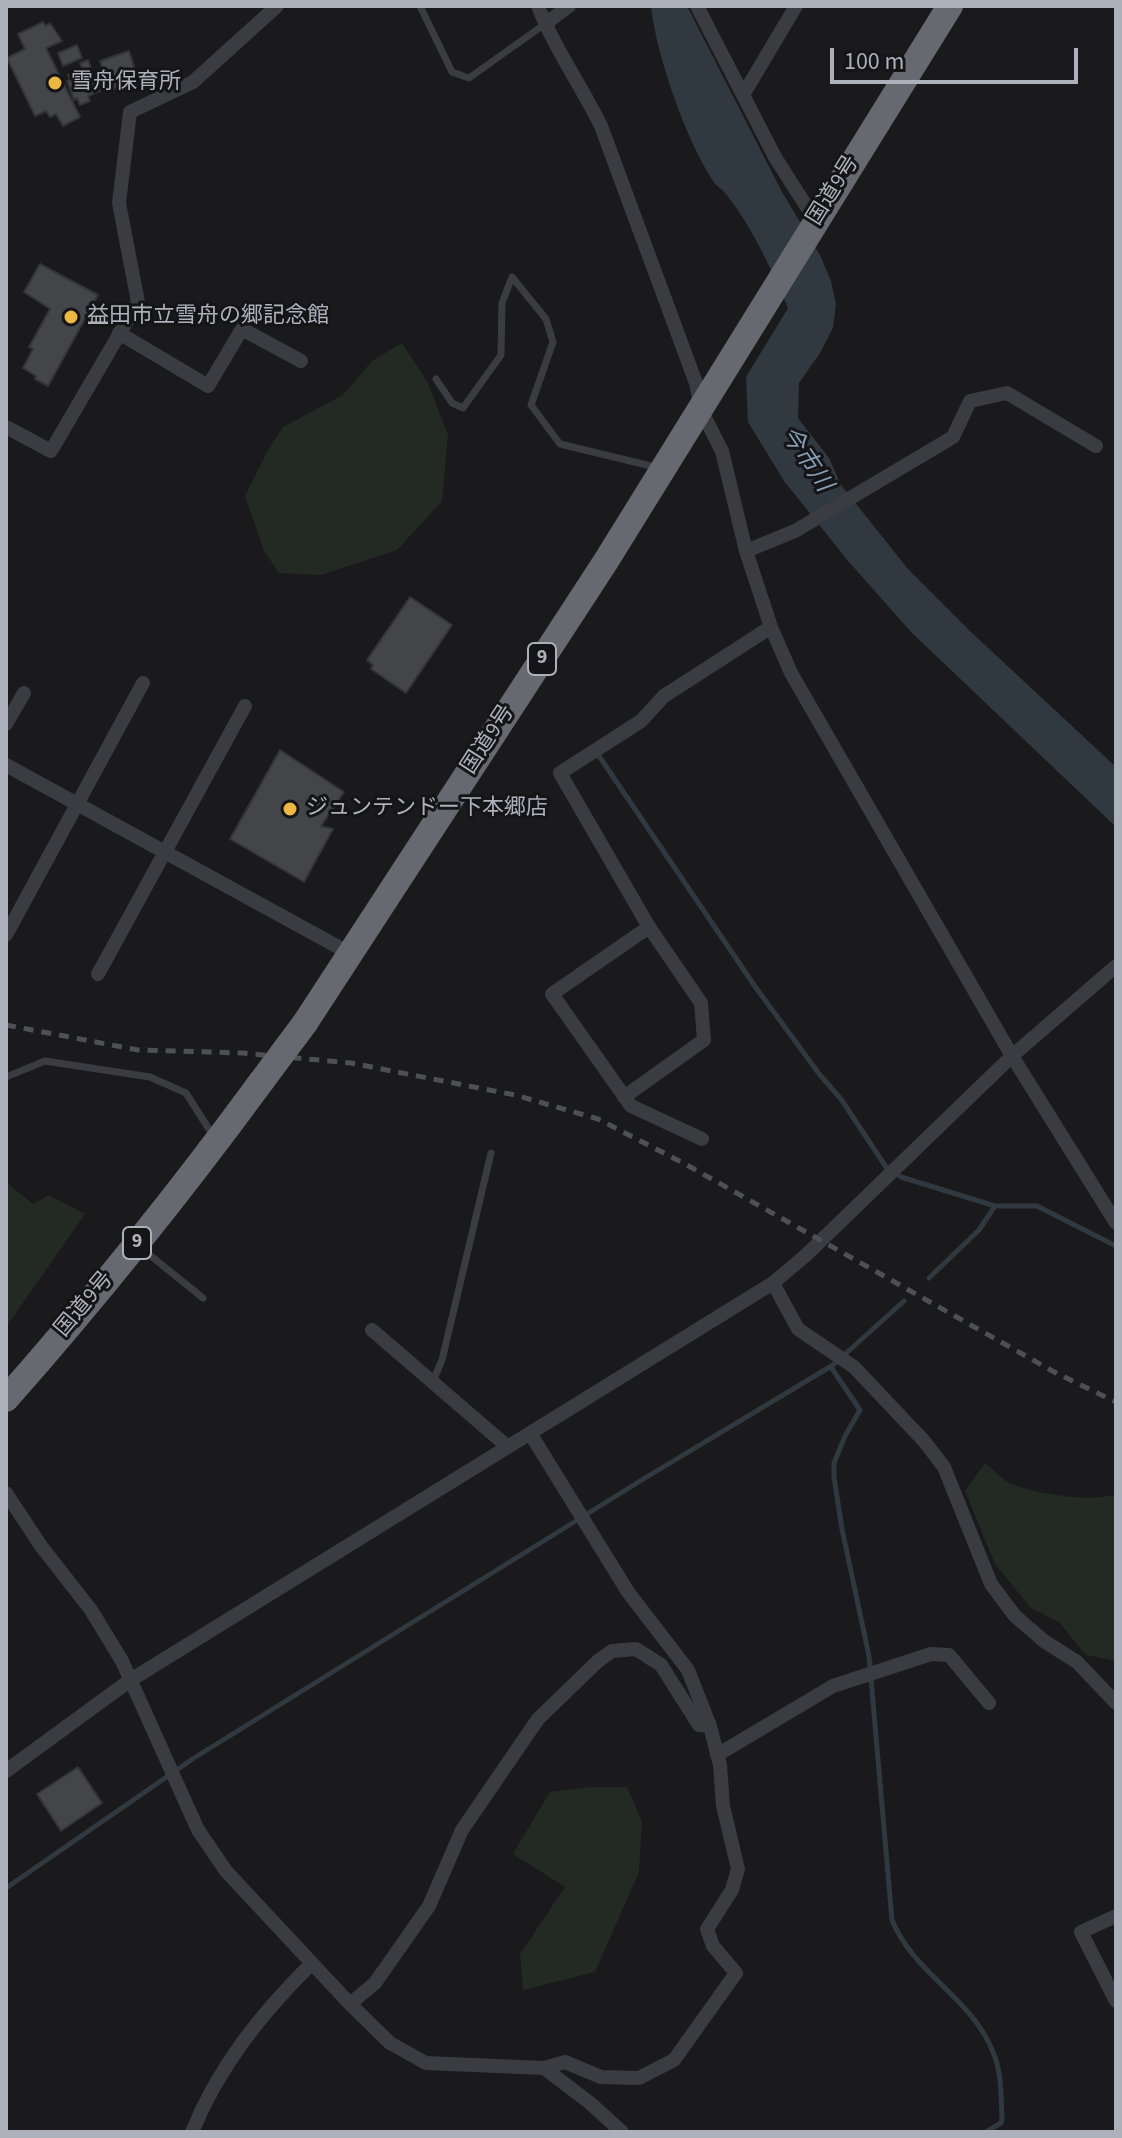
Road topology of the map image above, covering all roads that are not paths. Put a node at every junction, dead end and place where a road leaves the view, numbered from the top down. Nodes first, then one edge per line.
1 (277, 6) edge
2 (420, 6) edge
3 (538, 6) edge
4 (569, 6) edge
5 (697, 6) edge
6 (796, 6) edge
7 (950, 6) edge
8 (545, 24) junction
9 (743, 95) junction
10 (812, 224) junction
11 (119, 333) junction
12 (301, 361) dead end
13 (436, 379) dead end
14 (701, 410) junction
15 (6, 427) edge
16 (1096, 446) dead end
17 (667, 464) junction
18 (746, 551) junction
19 (771, 627) junction
20 (143, 683) dead end
21 (24, 693) dead end
22 (245, 706) dead end
23 (6, 724) edge
24 (6, 765) edge
25 (77, 803) junction
26 (164, 850) junction
27 (649, 927) junction
28 (6, 935) edge
29 (351, 954) junction
30 (1116, 966) edge
31 (98, 974) dead end
32 (1012, 1056) junction
33 (6, 1077) edge
34 (624, 1097) junction
35 (702, 1139) dead end
36 (217, 1142) junction
37 (491, 1153) dead end
38 (1116, 1223) edge
39 (136, 1244) junction
40 (773, 1283) junction
41 (203, 1298) dead end
42 (372, 1330) dead end
43 (433, 1381) junction
44 (6, 1399) edge
45 (530, 1433) junction
46 (508, 1447) junction
47 (6, 1493) edge
48 (129, 1681) junction
49 (989, 1703) dead end
50 (1116, 1703) edge
51 (710, 1726) junction
52 (717, 1755) junction
53 (6, 1771) edge
54 (1116, 1916) edge
55 (311, 1964) junction
56 (1116, 2001) edge
57 (350, 2004) junction
58 (544, 2068) junction
59 (192, 2132) edge
60 (622, 2132) edge

1 - 11 street
2 - 8 lane
3 - 8 street
4 - 8 street
5 - 9 street
6 - 9 street
7 - 10 highway, 国道9号 / 9
8 - 14 street
9 - 10 street
10 - 14 highway, 国道9号 / 9
11 - 12 street
11 - 15 street
13 - 17 lane
14 - 17 highway, 国道9号 / 9
14 - 18 street
16 - 18 street
17 - 29 highway, 国道9号 / 9
18 - 19 street
19 - 27 street
19 - 32 street
20 - 25 street
21 - 23 street
22 - 26 street
24 - 25 street
25 - 26 street
25 - 28 street
26 - 29 street
26 - 31 street
27 - 34 street
27 - 34 street
29 - 36 highway, 国道9号 / 9, bridge
30 - 32 street
32 - 38 street
32 - 40 street
33 - 36 lane
34 - 35 street
36 - 39 highway, 国道9号 / 9
37 - 43 lane
39 - 41 lane
39 - 44 highway, 国道9号 / 9
40 - 45 street
40 - 50 street
42 - 43 street
43 - 46 street
45 - 46 street
45 - 51 street
46 - 48 street
47 - 48 street
48 - 53 street
48 - 55 street
49 - 52 street
51 - 52 street
51 - 57 street
52 - 58 street
54 - 56 street
55 - 57 street
55 - 59 street
57 - 58 street
58 - 60 street

